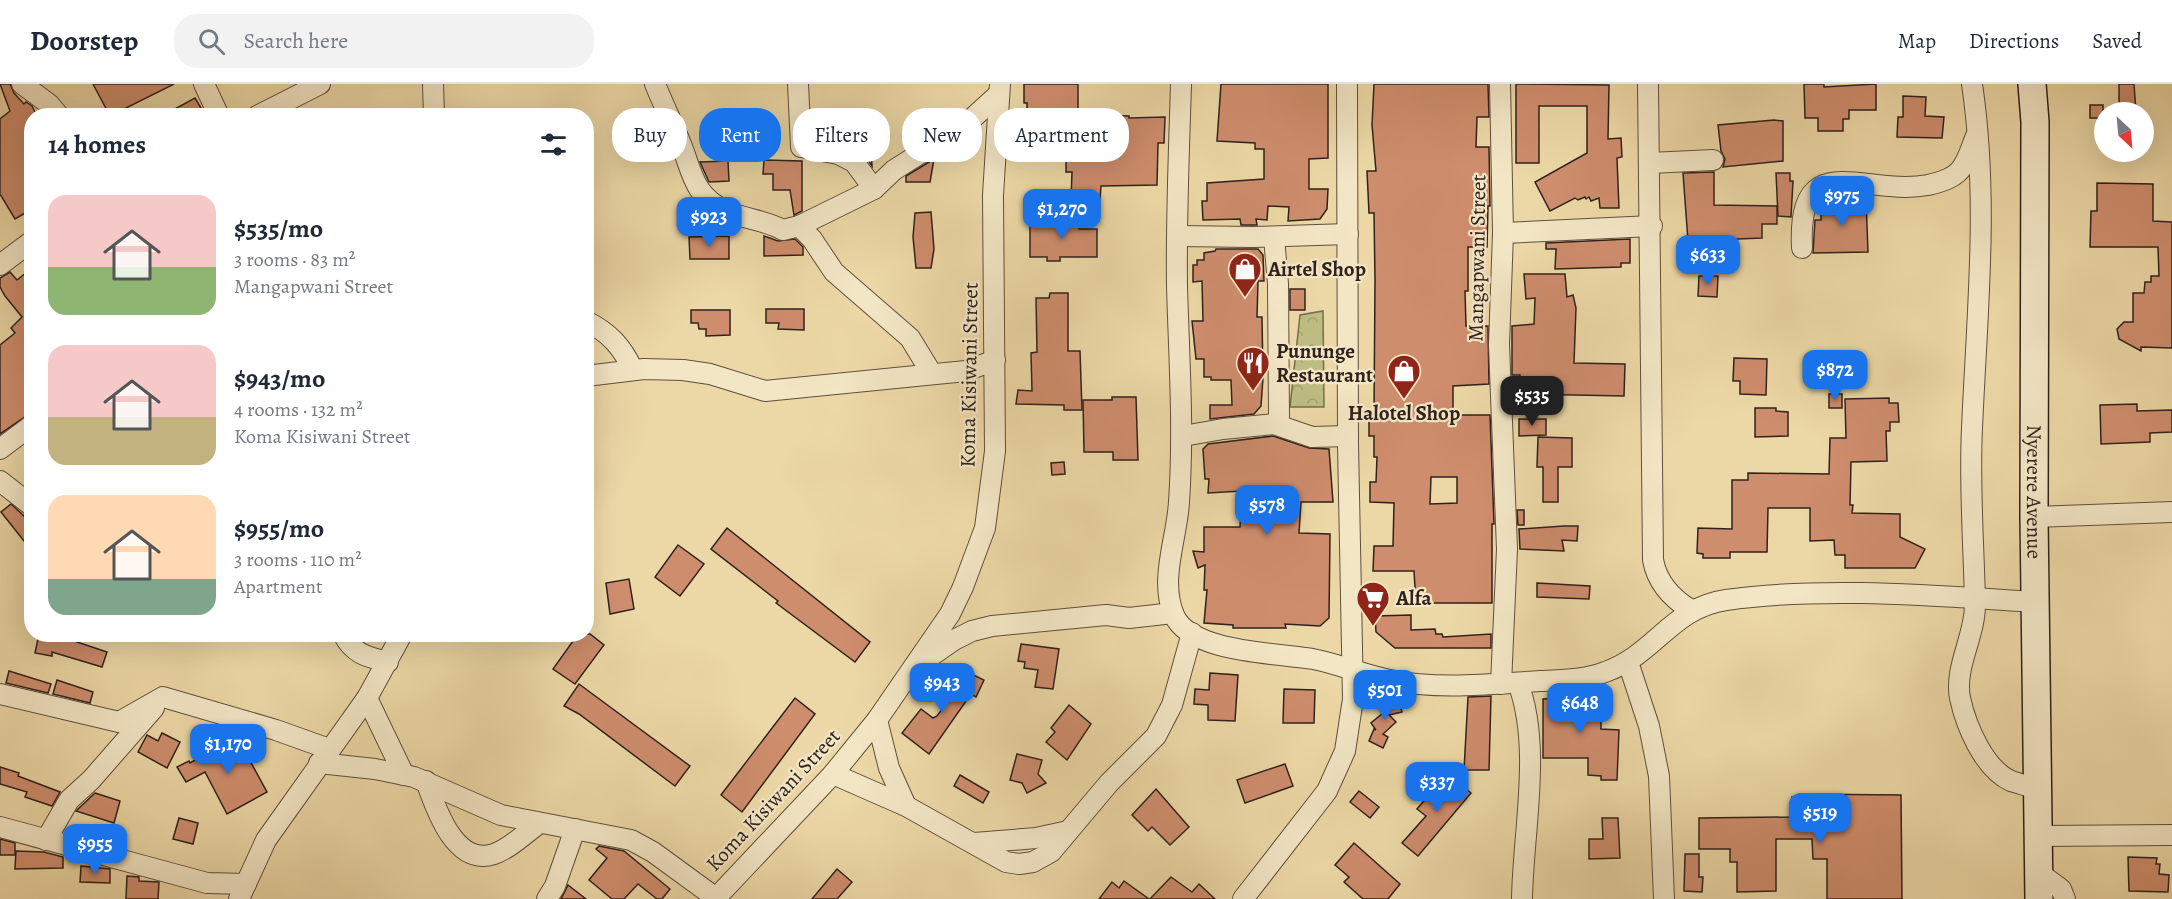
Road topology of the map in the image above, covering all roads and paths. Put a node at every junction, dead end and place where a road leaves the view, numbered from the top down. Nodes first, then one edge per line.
1 (22, 84) edge
2 (204, 84) edge
3 (320, 84) edge
4 (433, 84) edge
5 (655, 84) edge
6 (798, 84) edge
7 (1181, 84) edge
8 (1347, 84) edge
9 (1500, 84) edge
10 (1648, 84) edge
11 (1972, 84) edge
12 (2032, 84) edge
13 (999, 89) edge
14 (53, 108) edge
15 (215, 108) edge
16 (273, 108) edge
17 (434, 108) edge
18 (1976, 134) junction
19 (1713, 160) dead end
20 (1650, 163) junction
21 (874, 189) junction
22 (799, 226) junction
23 (1652, 226) junction
24 (1503, 233) junction
25 (1348, 234) junction
26 (1178, 236) junction
27 (1274, 237) junction
28 (24, 247) edge
29 (1802, 248) dead end
30 (0, 265) edge
31 (594, 326) edge
32 (995, 360) junction
33 (633, 370) junction
34 (932, 374) junction
35 (594, 375) edge
36 (1274, 424) junction
37 (24, 431) edge
38 (1183, 436) junction
39 (1348, 436) junction
40 (0, 449) edge
41 (0, 481) edge
42 (24, 500) edge
43 (2172, 512) edge
44 (2034, 518) junction
45 (1975, 599) junction
46 (2036, 602) junction
47 (1691, 610) junction
48 (1173, 613) junction
49 (1192, 633) junction
50 (347, 642) edge
51 (398, 642) edge
52 (388, 662) junction
53 (1628, 662) junction
54 (914, 668) junction
55 (1352, 670) junction
56 (1510, 683) junction
57 (0, 694) edge
58 (164, 697) junction
59 (367, 698) junction
60 (877, 720) junction
61 (324, 756) junction
62 (833, 774) junction
63 (404, 775) junction
64 (426, 781) junction
65 (2037, 789) junction
66 (906, 806) junction
67 (540, 823) junction
68 (0, 826) edge
69 (575, 829) junction
70 (2172, 835) edge
71 (2039, 836) junction
72 (46, 840) junction
73 (2038, 872) junction
74 (242, 891) edge
75 (547, 899) edge
76 (716, 899) edge
77 (1242, 899) edge
78 (1522, 899) edge
79 (1664, 899) edge
80 (2038, 899) edge
81 (2065, 899) edge

1 - 14 street
2 - 15 street
3 - 16 street
4 - 17 street
5 - 22 street
6 - 21 street
7 - 26 street
8 - 25 street
9 - 24 street, Mangapwani Street
10 - 20 street
11 - 18 street
12 - 44 street, Nyerere Avenue
13 - 21 street
13 - 32 street, Koma Kisiwani Street
18 - 29 street
18 - 45 street
19 - 20 street
20 - 23 street
21 - 22 street
22 - 34 street
23 - 24 street
23 - 47 street
24 - 56 street, Mangapwani Street
25 - 27 street
25 - 39 street
26 - 27 street
26 - 38 street
27 - 36 street
28 - 30 street
31 - 33 street
32 - 34 street
32 - 54 street, Koma Kisiwani Street
33 - 34 street
33 - 35 street
36 - 38 street
36 - 39 street
37 - 40 street
38 - 48 street
39 - 55 street
41 - 42 street
43 - 44 street
44 - 46 street, Nyerere Avenue
45 - 46 street
45 - 47 street
45 - 65 street
46 - 65 street, Nyerere Avenue
47 - 53 street
48 - 49 street
48 - 54 street
49 - 55 street
49 - 66 street
50 - 52 street
51 - 52 street
52 - 59 street
53 - 56 street
53 - 79 street
54 - 60 street, Koma Kisiwani Street
55 - 56 street
55 - 77 street
56 - 78 street, Mangapwani Street
57 - 58 street
58 - 61 street
58 - 72 street
59 - 61 street
59 - 63 street
60 - 62 street, Koma Kisiwani Street
60 - 66 street
61 - 63 street
61 - 74 street
62 - 66 street
62 - 76 street, Koma Kisiwani Street
63 - 64 street
64 - 67 street
64 - 67 street
65 - 71 street, Nyerere Avenue
67 - 69 street
68 - 72 street
69 - 75 street
69 - 76 street
70 - 71 street
71 - 73 street, Nyerere Avenue
72 - 74 street
73 - 80 street, Nyerere Avenue
73 - 81 street

